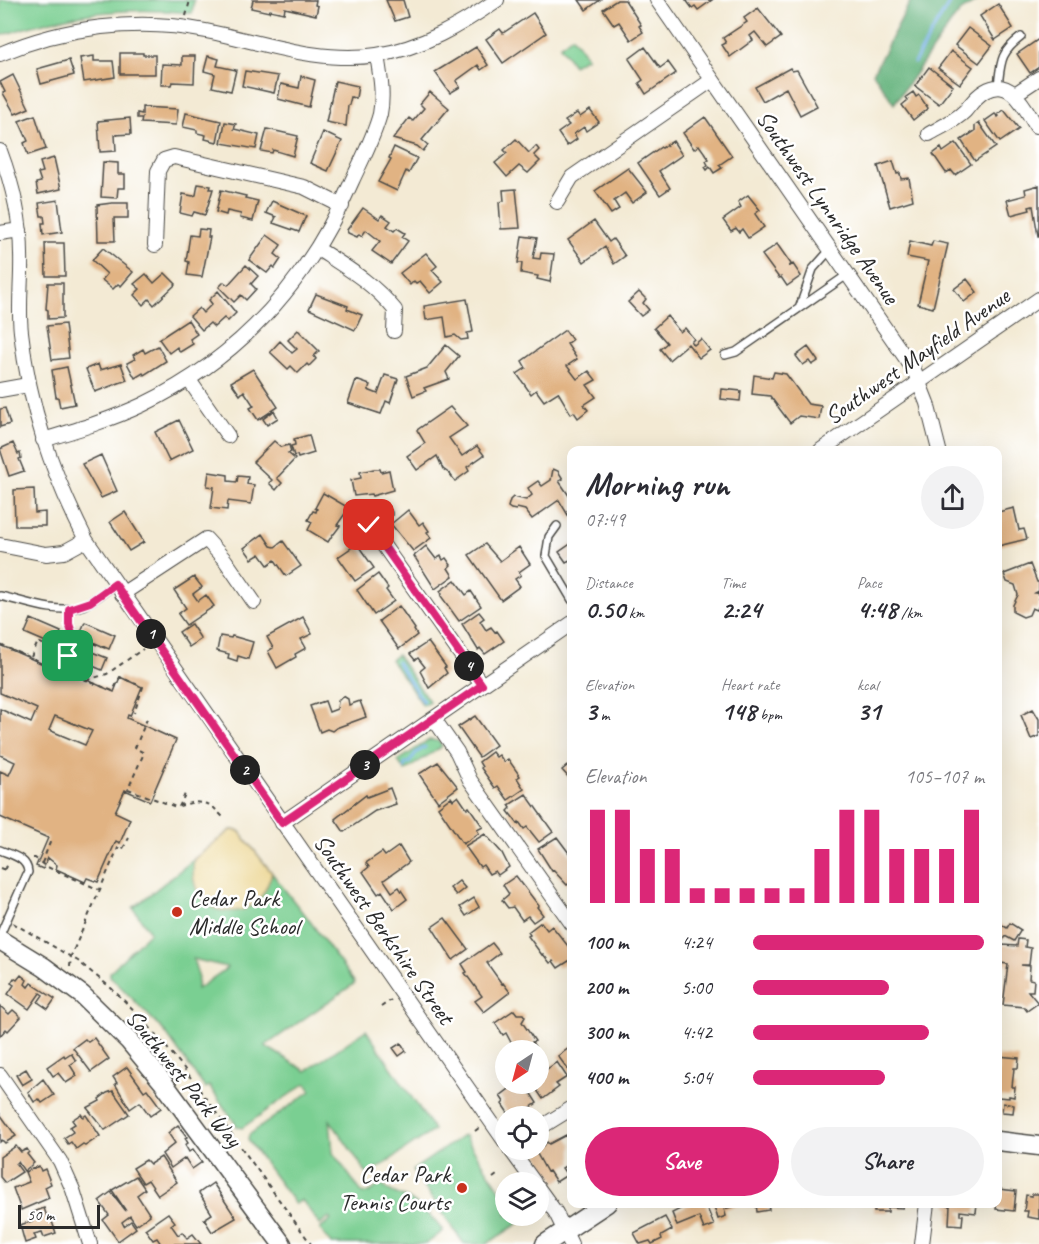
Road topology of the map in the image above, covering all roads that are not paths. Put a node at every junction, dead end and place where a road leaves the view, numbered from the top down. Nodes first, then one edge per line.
1 (497, 0) edge
2 (657, 0) edge
3 (1022, 37) dead end
4 (0, 54) edge
5 (377, 55) junction
6 (1039, 78) edge
7 (712, 80) junction
8 (998, 86) junction
9 (1015, 94) junction
10 (1036, 126) dead end
11 (929, 134) dead end
12 (0, 152) edge
13 (557, 202) dead end
14 (342, 206) junction
15 (20, 230) junction
16 (0, 233) edge
17 (155, 246) dead end
18 (318, 249) junction
19 (830, 250) junction
20 (848, 275) junction
21 (1039, 299) edge
22 (800, 306) junction
23 (394, 331) dead end
24 (725, 355) dead end
25 (189, 380) junction
26 (920, 381) junction
27 (28, 385) junction
28 (0, 390) edge
29 (228, 436) dead end
30 (43, 440) junction
31 (827, 446) edge
32 (938, 446) edge
33 (385, 514) dead end
34 (369, 525) junction
35 (557, 526) dead end
36 (352, 536) dead end
37 (86, 540) junction
38 (0, 545) edge
39 (119, 589) junction
40 (567, 592) edge
41 (0, 596) edge
42 (254, 602) dead end
43 (567, 626) edge
44 (482, 685) junction
45 (434, 718) junction
46 (282, 823) junction
47 (0, 850) edge
48 (567, 917) edge
49 (0, 935) edge
50 (0, 940) edge
51 (0, 1075) edge
52 (567, 1111) edge
53 (549, 1122) edge
54 (495, 1127) edge
55 (1002, 1141) edge
56 (1039, 1146) edge
57 (549, 1203) edge
58 (601, 1208) edge
59 (926, 1208) edge
60 (567, 1237) edge
61 (90, 1244) edge
62 (282, 1244) edge
63 (545, 1244) edge
64 (922, 1244) edge

1 - 5 street
2 - 7 street, Southwest Lynnridge Avenue
3 - 8 lane
4 - 5 street
5 - 14 street
6 - 9 street
7 - 13 street
7 - 19 street, Southwest Lynnridge Avenue
8 - 9 street
8 - 11 street
9 - 10 street
12 - 15 street, Southwest Berkshire Street
14 - 17 street
14 - 18 street
15 - 16 street
15 - 27 street, Southwest Berkshire Street
18 - 23 street
18 - 25 street
19 - 20 street, Southwest Lynnridge Avenue
19 - 22 lane
20 - 22 lane
20 - 26 street, Southwest Lynnridge Avenue
21 - 26 street, Southwest Mayfield Avenue
22 - 24 lane
25 - 29 street
25 - 30 street
26 - 31 street, Southwest Mayfield Avenue
26 - 32 street, Southwest Lynnridge Avenue
27 - 28 street
27 - 30 street, Southwest Berkshire Street
30 - 37 street, Southwest Berkshire Street
33 - 34 street
34 - 36 street
34 - 44 street
35 - 40 lane
37 - 38 street
37 - 39 street, Southwest Berkshire Street
39 - 41 lane
39 - 42 street
39 - 46 street, Southwest Berkshire Street
43 - 44 street
44 - 45 street
45 - 46 street
45 - 48 street
46 - 54 street, Southwest Berkshire Street
47 - 49 lane
50 - 62 street, Southwest Park Way
51 - 61 street
52 - 53 street
55 - 56 street
57 - 60 street
58 - 60 street
59 - 64 street
60 - 63 street

